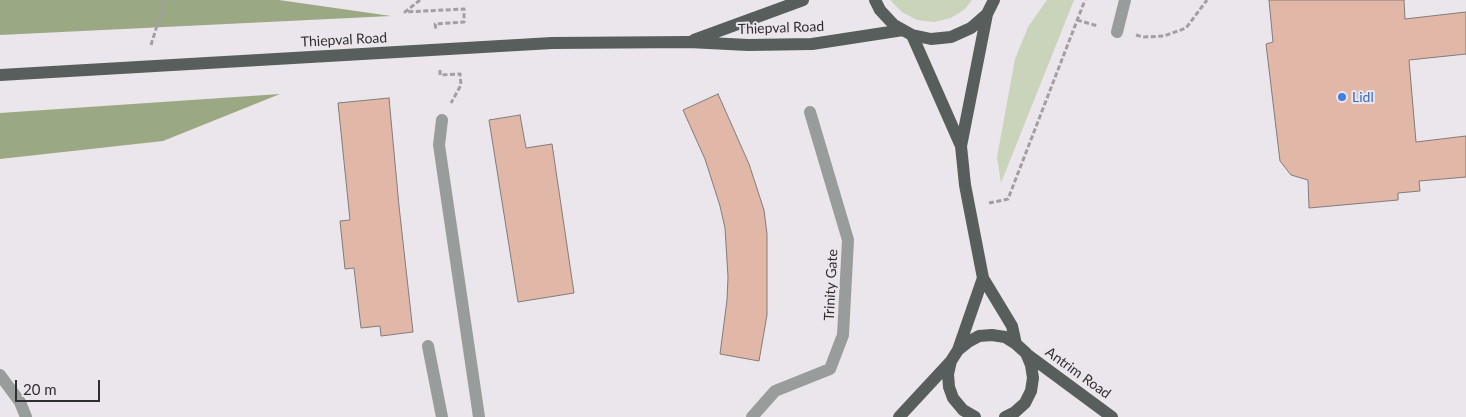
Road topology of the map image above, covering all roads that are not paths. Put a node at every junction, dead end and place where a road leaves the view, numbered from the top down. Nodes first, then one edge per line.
1 (803, 0) edge
2 (875, 0) edge
3 (994, 0) edge
4 (1125, 0) edge
5 (987, 14) junction
6 (907, 32) junction
7 (1117, 32) road end
8 (689, 42) junction
9 (0, 75) edge
10 (810, 112) dead end
11 (442, 120) dead end
12 (962, 146) junction
13 (983, 278) junction
14 (1016, 344) junction
15 (428, 346) dead end
16 (1026, 353) junction
17 (955, 356) junction
18 (0, 375) edge
19 (26, 417) edge
20 (442, 417) edge
21 (478, 417) edge
22 (752, 417) edge
23 (898, 417) edge
24 (975, 417) edge
25 (1005, 417) edge
26 (1112, 417) edge

1 - 8 main road, Thiepval Road
2 - 6 main road
3 - 5 main road
4 - 7 street
5 - 6 main road
5 - 12 main road
6 - 8 main road, Thiepval Road
6 - 12 main road
8 - 9 main road, Thiepval Road
10 - 22 street, Trinity Gate
11 - 21 street
12 - 13 main road
13 - 14 main road
13 - 17 main road
14 - 16 main road, Antrim Road
14 - 17 main road
15 - 20 street
16 - 25 main road
16 - 26 main road, Antrim Road
17 - 23 main road
17 - 24 main road
18 - 19 street

